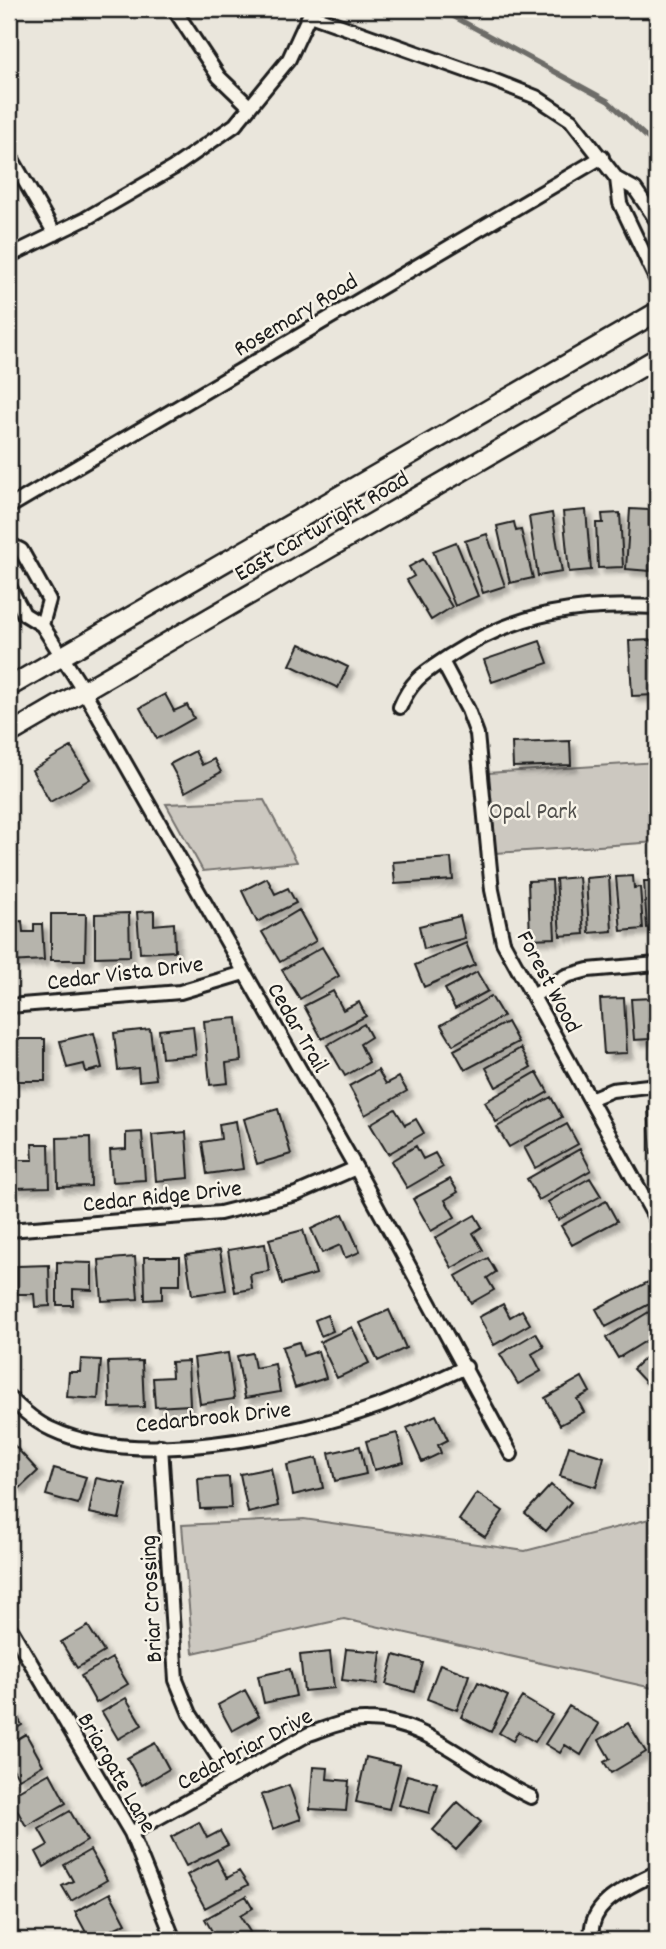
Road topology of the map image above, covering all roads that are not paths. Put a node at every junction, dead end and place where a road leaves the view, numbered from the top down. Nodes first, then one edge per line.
1 (174, 9) edge
2 (311, 12) edge
3 (250, 107) junction
4 (9, 154) edge
5 (602, 158) junction
6 (617, 179) junction
7 (657, 221) edge
8 (55, 234) junction
9 (9, 256) edge
10 (657, 281) edge
11 (657, 312) edge
12 (657, 358) edge
13 (9, 507) edge
14 (9, 544) edge
15 (9, 586) edge
16 (657, 607) edge
17 (42, 625) junction
18 (61, 656) junction
19 (442, 661) junction
20 (9, 687) edge
21 (84, 691) junction
22 (400, 707) dead end
23 (9, 734) edge
24 (657, 964) edge
25 (244, 973) junction
26 (533, 996) junction
27 (9, 1006) edge
28 (657, 1085) edge
29 (590, 1099) junction
30 (356, 1168) junction
31 (657, 1221) edge
32 (9, 1230) edge
33 (466, 1367) junction
34 (9, 1397) edge
35 (161, 1446) junction
36 (511, 1454) dead end
37 (12, 1631) dead end
38 (231, 1777) junction
39 (531, 1797) dead end
40 (131, 1833) junction
41 (657, 1872) edge
42 (591, 1936) edge
43 (174, 1940) edge

1 - 3 street
2 - 3 street
2 - 5 street
3 - 8 street
4 - 8 street
5 - 6 street
5 - 13 street, Rosemary Road
6 - 7 street
6 - 10 street
8 - 9 street
11 - 18 main road, East Cartwright Road
12 - 21 main road, East Cartwright Road
14 - 17 street
15 - 17 street, Cedar Trail
16 - 19 street
17 - 18 street, Cedar Trail
18 - 20 main road, East Cartwright Road
18 - 21 street, Cedar Trail
19 - 22 street
19 - 26 street, Forest Wood
21 - 23 main road, East Cartwright Road
21 - 25 street, Cedar Trail
24 - 26 street
25 - 27 street, Cedar Vista Drive
25 - 30 street, Cedar Trail
26 - 29 street, Forest Wood
28 - 29 street
29 - 31 street, Forest Wood
30 - 32 street, Cedar Ridge Drive
30 - 33 street, Cedar Trail
33 - 35 street, Cedarbrook Drive
33 - 36 street, Cedar Trail
34 - 35 street, Cedarbrook Drive
35 - 38 street, Briar Crossing
37 - 40 street, Briargate Lane
38 - 39 street, Cedarbriar Drive
38 - 40 street, Cedarbriar Drive
40 - 43 street, Briargate Lane
41 - 42 street

